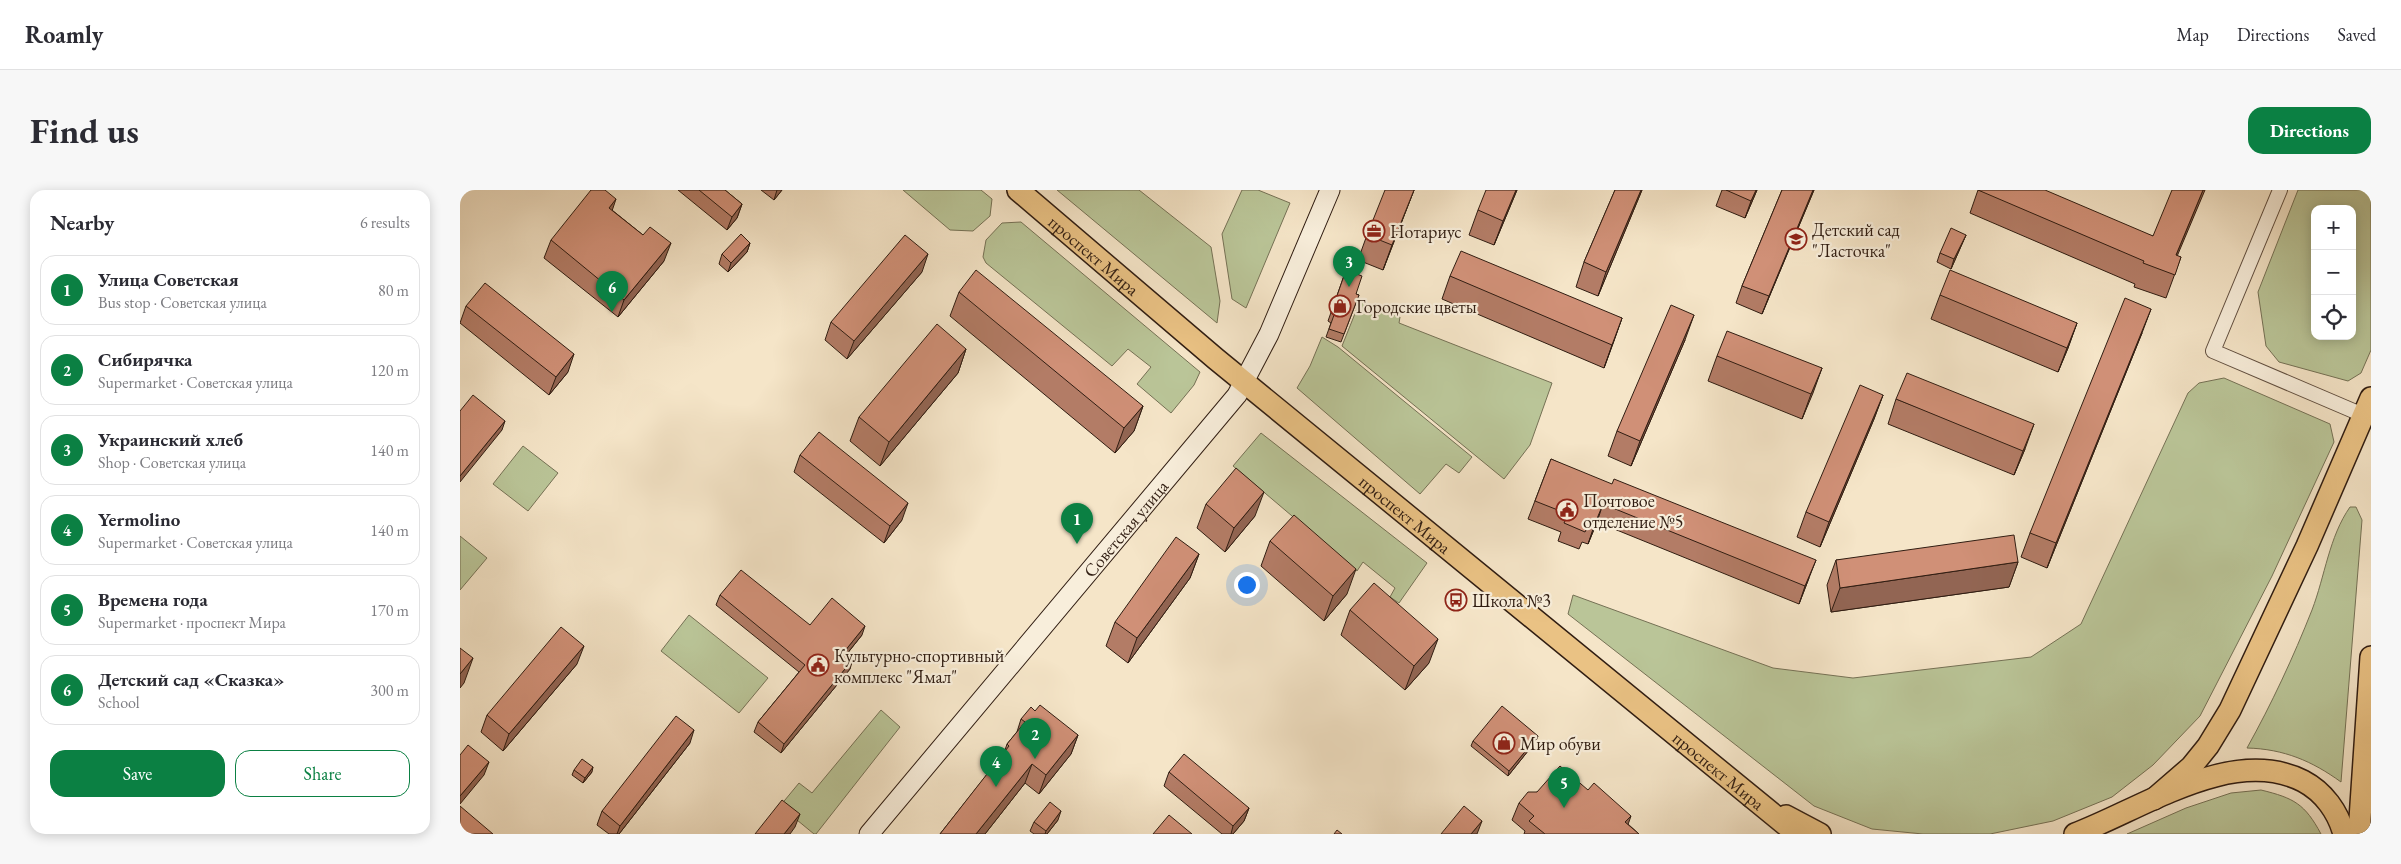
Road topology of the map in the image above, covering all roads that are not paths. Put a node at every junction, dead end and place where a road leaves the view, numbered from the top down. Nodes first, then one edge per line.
1 (1018, 190) edge
2 (1330, 190) edge
3 (2280, 190) edge
4 (1245, 383) junction
5 (2367, 406) edge
6 (2371, 657) edge
7 (1749, 794) junction
8 (2154, 799) junction
9 (870, 834) edge
10 (1781, 834) edge
11 (1797, 834) edge
12 (1820, 834) edge
13 (2075, 834) edge
14 (2344, 834) edge
15 (2358, 834) edge

1 - 4 main road, проспект Мира
2 - 4 main road, Советская улица
3 - 5 street
4 - 7 main road, проспект Мира
4 - 9 main road, Советская улица
5 - 8 main road
6 - 15 main road
7 - 10 main road
7 - 11 main road, проспект Мира
7 - 12 main road
8 - 13 main road
8 - 14 main road

